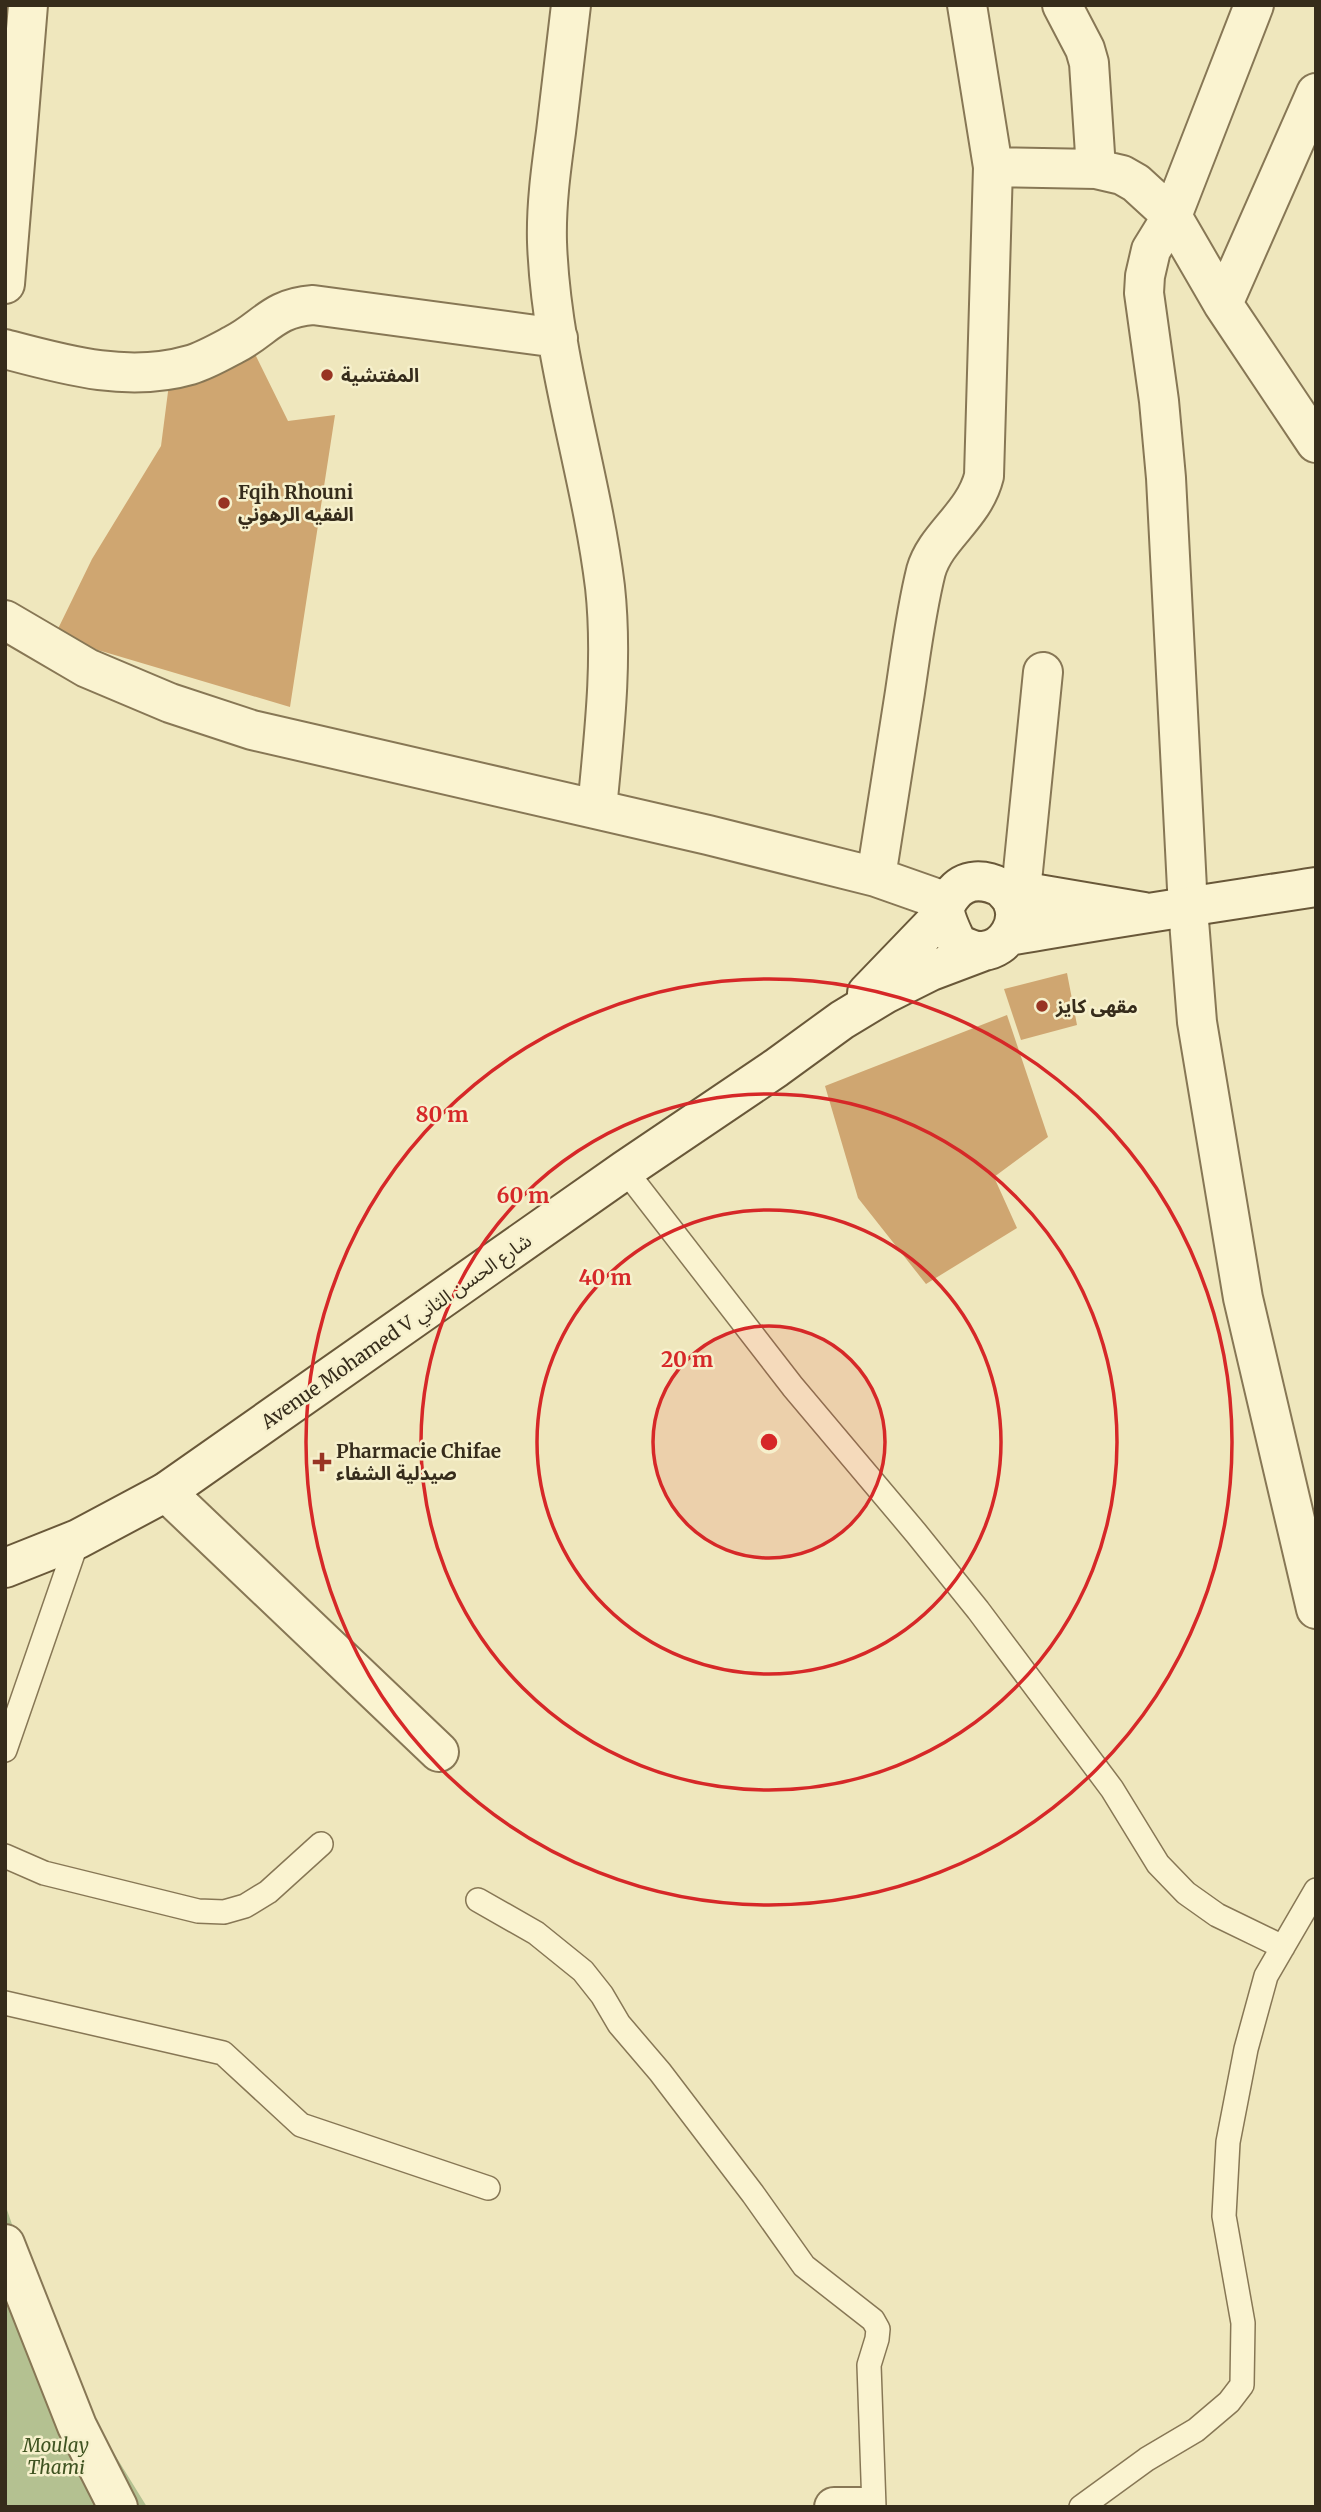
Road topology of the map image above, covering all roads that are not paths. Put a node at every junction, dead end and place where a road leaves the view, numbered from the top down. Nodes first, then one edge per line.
1 (28, 5) edge
2 (571, 5) edge
3 (967, 5) edge
4 (1062, 5) edge
5 (1254, 5) edge
6 (1316, 93) edge
7 (993, 167) junction
8 (1096, 169) junction
9 (1171, 216) junction
10 (5, 284) edge
11 (1223, 304) junction
12 (558, 338) junction
13 (5, 349) edge
14 (1316, 443) edge
15 (5, 620) edge
16 (1044, 672) dead end
17 (597, 809) junction
18 (876, 877) junction
19 (1316, 887) edge
20 (1012, 889) junction
21 (946, 907) junction
22 (1188, 908) junction
23 (1144, 912) junction
24 (997, 944) junction
25 (842, 1020) junction
26 (625, 1170) junction
27 (166, 1492) junction
28 (78, 1539) junction
29 (5, 1568) edge
30 (1316, 1609) edge
31 (5, 1749) edge
32 (439, 1752) dead end
33 (321, 1844) dead end
34 (5, 1856) edge
35 (1316, 1889) edge
36 (478, 1900) dead end
37 (1283, 1947) junction
38 (5, 2003) edge
39 (488, 2188) dead end
40 (5, 2244) edge
41 (118, 2507) edge
42 (834, 2507) edge
43 (862, 2507) edge
44 (874, 2507) edge
45 (1080, 2507) edge

1 - 10 street
2 - 12 street
3 - 7 street
4 - 8 street
5 - 9 street
6 - 11 street
7 - 8 street
7 - 18 street
8 - 9 street
9 - 11 street
9 - 22 street
11 - 14 street
12 - 13 street
12 - 17 street
15 - 17 street
16 - 20 street
17 - 18 street
18 - 21 street
19 - 22 street, Avenue Mohamed V شارع الحسن الثاني
20 - 21 street
20 - 23 street, Avenue Mohamed V شارع الحسن الثاني
20 - 24 street
21 - 24 street
21 - 25 street, Avenue Mohamed V شارع الحسن الثاني
22 - 23 street, Avenue Mohamed V شارع الحسن الثاني
22 - 30 street
23 - 24 street, Avenue Mohamed V شارع الحسن الثاني
24 - 25 street, Avenue Mohamed V شارع الحسن الثاني
25 - 26 street, Avenue Mohamed V شارع الحسن الثاني
26 - 27 street, Avenue Mohamed V شارع الحسن الثاني
26 - 37 lane
27 - 28 street, Avenue Mohamed V شارع الحسن الثاني
27 - 32 street
28 - 29 street, Avenue Mohamed V شارع الحسن الثاني
28 - 31 lane
33 - 34 lane
35 - 37 lane
36 - 44 lane
37 - 45 lane
38 - 39 lane
40 - 41 street
42 - 43 street

